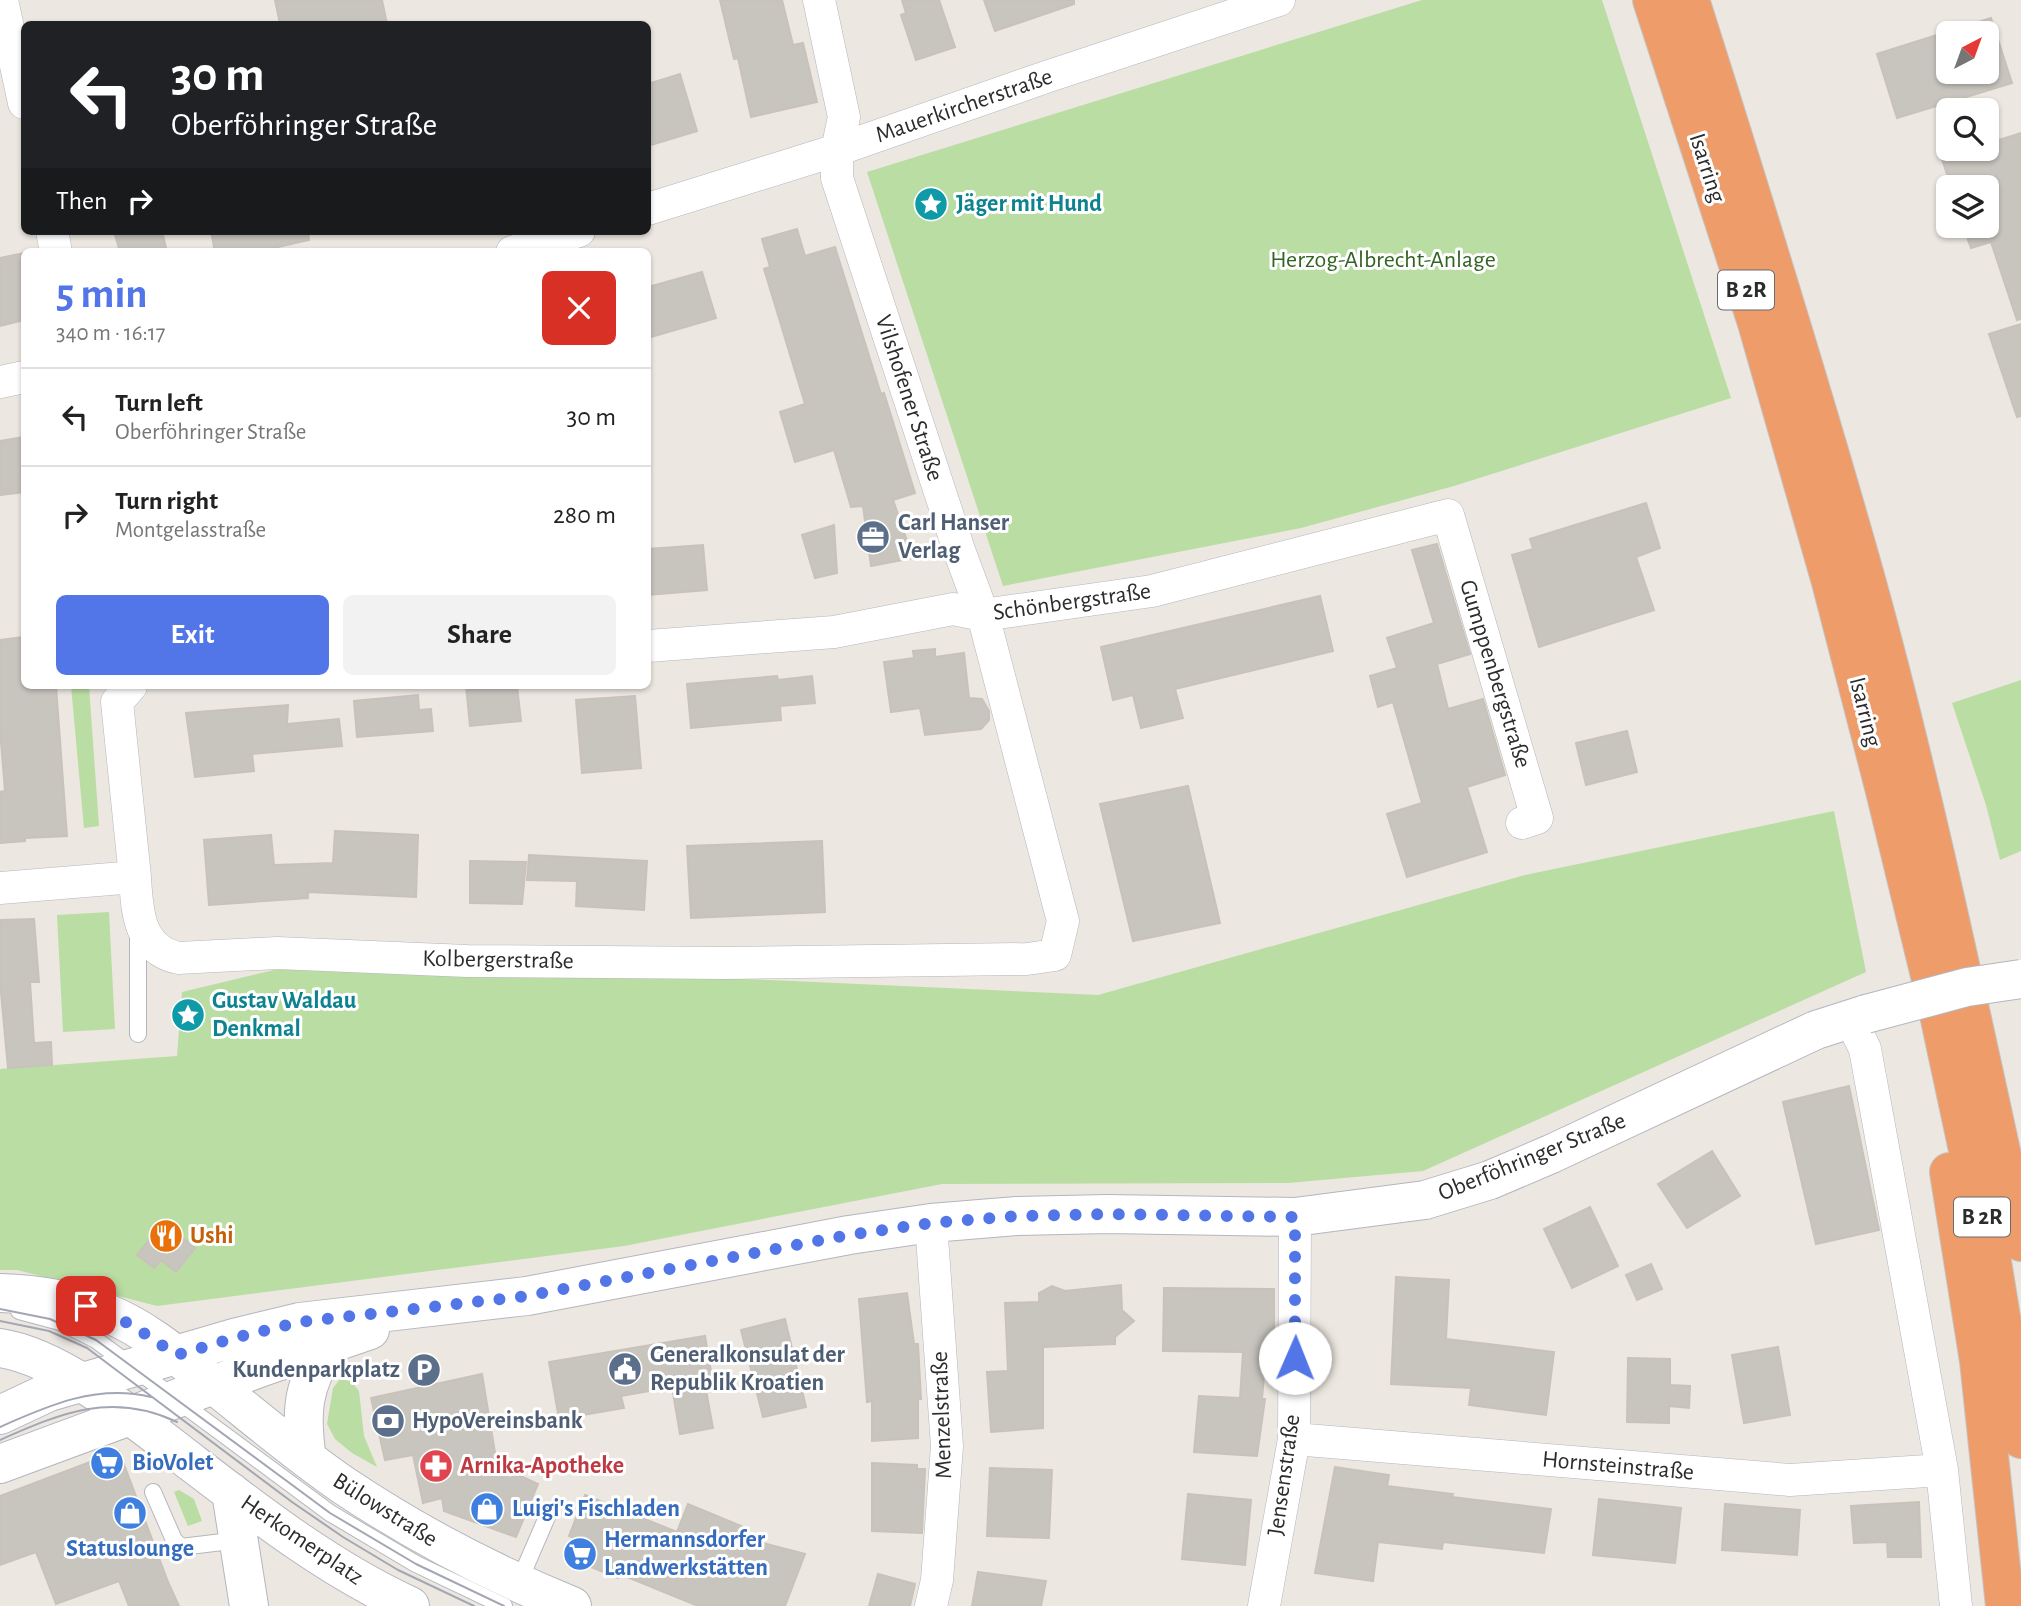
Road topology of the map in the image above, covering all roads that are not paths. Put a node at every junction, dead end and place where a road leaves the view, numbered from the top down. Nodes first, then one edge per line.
1 (2, 0) edge
2 (819, 0) edge
3 (1279, 0) edge
4 (1653, 0) edge
5 (1690, 0) edge
6 (21, 89) edge
7 (837, 150) junction
8 (651, 208) edge
9 (566, 235) edge
10 (525, 248) edge
11 (21, 378) edge
12 (0, 382) edge
13 (1448, 515) joint
14 (1847, 576) junction
15 (984, 615) junction
16 (651, 646) edge
17 (129, 689) edge
18 (1522, 823) dead end
19 (135, 877) junction
20 (0, 888) edge
21 (138, 917) junction
22 (1955, 943) junction
23 (1055, 955) joint
24 (2021, 979) edge
25 (1935, 996) junction
26 (1858, 1016) junction
27 (138, 1034) dead end
28 (2021, 1121) edge
29 (1295, 1217) junction
30 (931, 1223) junction
31 (2021, 1242) edge
32 (0, 1293) edge
33 (438, 1307) junction
34 (0, 1309) edge
35 (328, 1345) junction
36 (0, 1348) edge
37 (82, 1383) junction
38 (171, 1406) junction
39 (0, 1415) edge
40 (1294, 1439) junction
41 (2021, 1439) edge
42 (307, 1459) junction
43 (0, 1464) edge
44 (1942, 1470) junction
45 (153, 1492) dead end
46 (231, 1492) junction
47 (547, 1517) dead end
48 (239, 1540) junction
49 (510, 1599) edge
50 (249, 1606) edge
51 (410, 1606) edge
52 (572, 1606) edge
53 (931, 1606) edge
54 (1265, 1606) edge
55 (1956, 1606) edge
56 (2005, 1606) edge

1 - 6 street
2 - 7 street, Vilshofener Straße
3 - 7 street, Mauerkircherstraße
4 - 14 highway, Isarring / B 2R
5 - 14 highway, Isarring / B 2R
7 - 8 street, Mauerkircherstraße
7 - 15 street, Vilshofener Straße
9 - 10 street
11 - 12 street
13 - 15 street, Schönbergstraße
13 - 18 street, Gumppenbergstraße
14 - 22 highway, Isarring / B 2R
14 - 25 highway, Isarring / B 2R
15 - 16 street, Schönbergstraße
15 - 23 street, Vilshofener Straße
17 - 19 street, Kolbergerstraße
19 - 20 street
19 - 21 street, Kolbergerstraße
21 - 23 street, Kolbergerstraße
21 - 27 lane
22 - 28 highway
22 - 31 highway, Isarring / B 2R
24 - 26 main road, Oberföhringer Straße, bridge
25 - 41 highway, Isarring / B 2R
25 - 56 highway
26 - 29 main road, Oberföhringer Straße
26 - 44 street
29 - 30 main road, Oberföhringer Straße
29 - 40 street, Jensenstraße
30 - 33 main road, Oberföhringer Straße
30 - 53 street, Menzelstraße
32 - 38 main road
33 - 35 main road, Oberföhringer Straße
33 - 38 main road, Oberföhringer Straße
34 - 38 lane
35 - 38 main road, Oberföhringer Straße
35 - 42 main road
36 - 37 main road
37 - 38 main road
37 - 39 main road
38 - 42 main road, Bülowstraße
38 - 43 main road
38 - 46 main road, Herkomerplatz
38 - 49 lane
40 - 44 street, Hornsteinstraße
40 - 54 street, Jensenstraße
42 - 49 main road, Bülowstraße
44 - 55 street
45 - 48 lane
46 - 48 main road, Herkomerplatz
46 - 51 main road, Herkomerplatz
47 - 49 lane
48 - 50 main road, Herkomerplatz
49 - 52 main road, Bülowstraße

